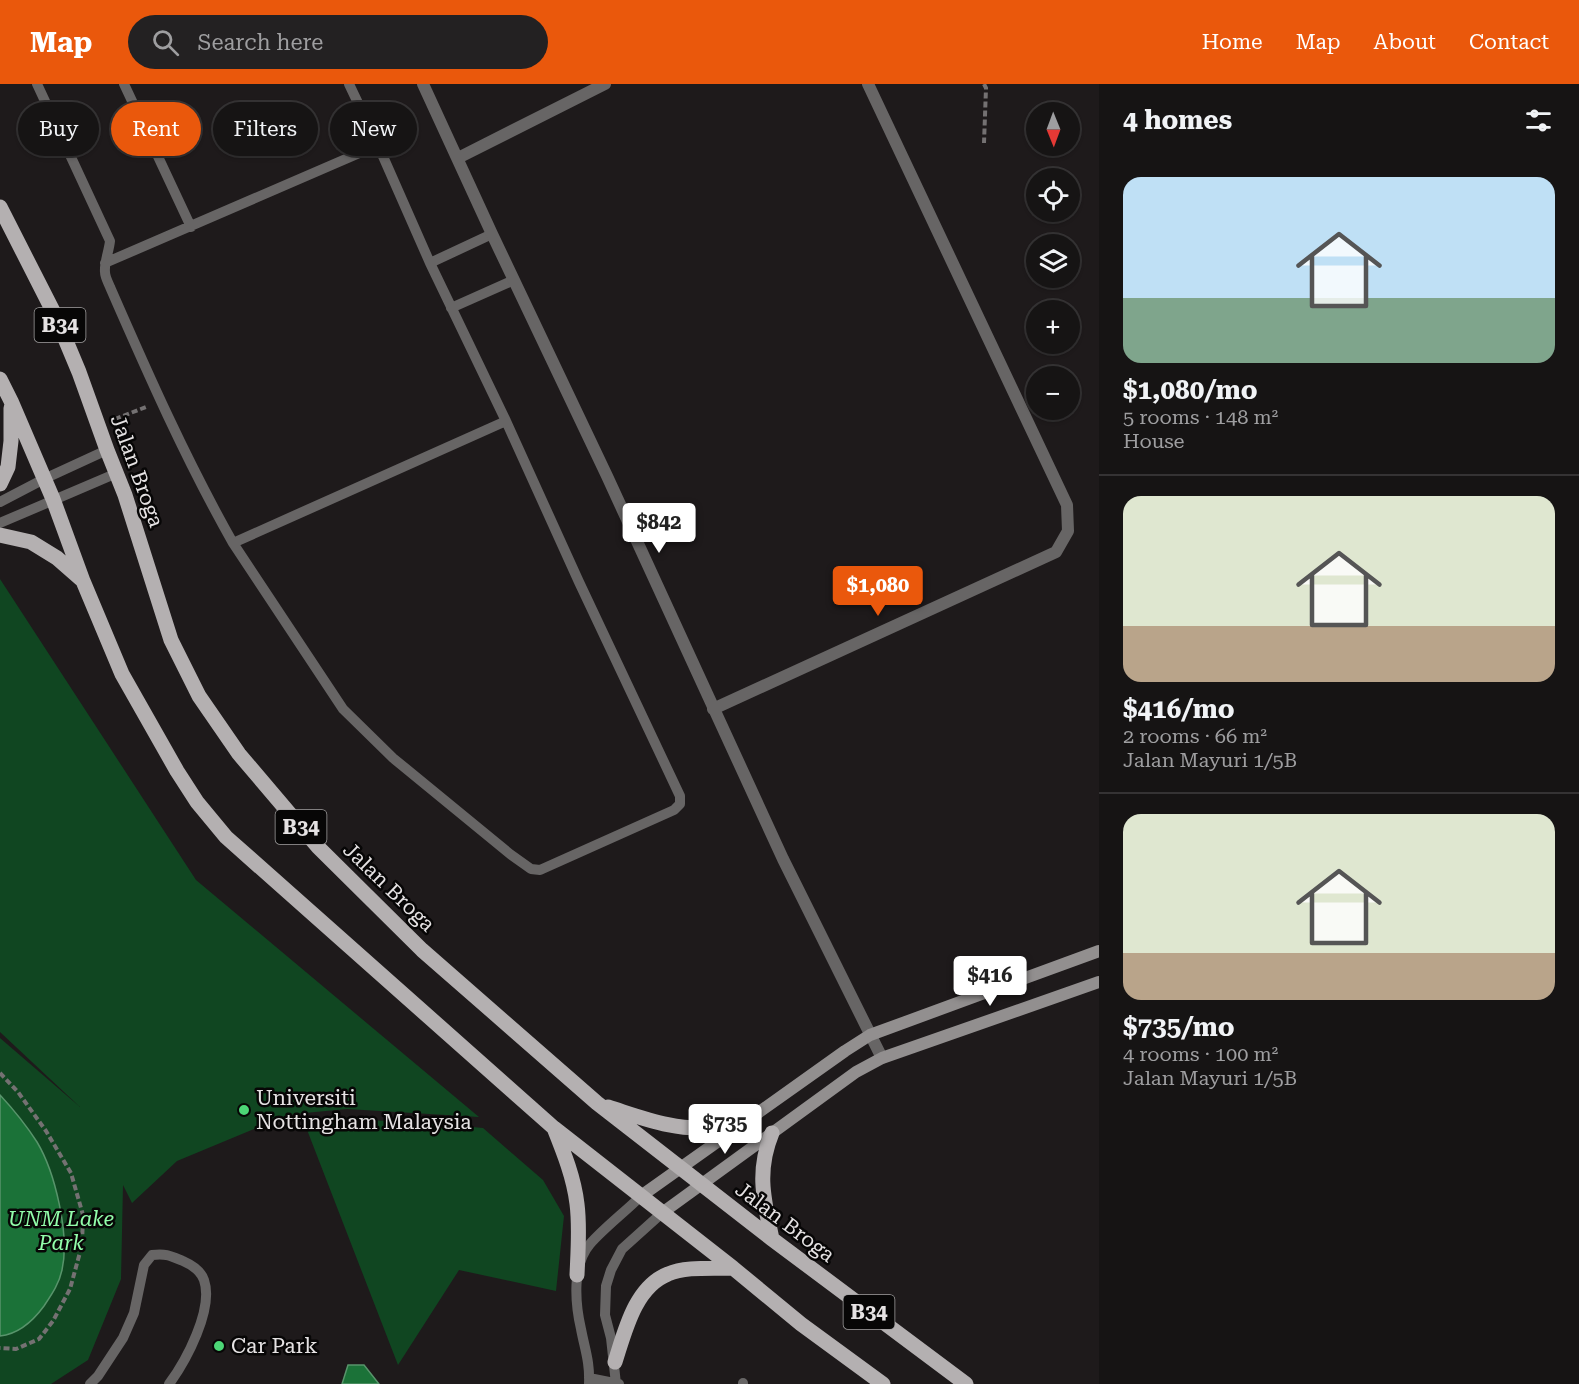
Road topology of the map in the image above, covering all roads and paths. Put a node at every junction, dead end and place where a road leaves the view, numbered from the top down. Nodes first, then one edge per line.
1 (37, 84) edge
2 (124, 84) edge
3 (350, 84) edge
4 (423, 84) edge
5 (605, 84) edge
6 (868, 84) edge
7 (984, 84) edge
8 (358, 102) edge
9 (984, 143) dead end
10 (353, 156) edge
11 (383, 156) edge
12 (458, 158) junction
13 (0, 207) edge
14 (191, 227) junction
15 (492, 234) junction
16 (105, 263) junction
17 (430, 263) junction
18 (514, 280) junction
19 (452, 308) junction
20 (0, 379) edge
21 (11, 401) junction
22 (160, 401) junction
23 (92, 408) junction
24 (506, 421) junction
25 (107, 450) junction
26 (117, 473) junction
27 (44, 479) junction
28 (0, 484) edge
29 (53, 500) junction
30 (0, 502) edge
31 (0, 523) edge
32 (0, 536) edge
33 (233, 543) junction
34 (83, 581) junction
35 (713, 709) junction
36 (1099, 951) edge
37 (1099, 982) edge
38 (870, 1035) junction
39 (882, 1058) junction
40 (0, 1073) edge
41 (597, 1103) junction
42 (751, 1117) junction
43 (554, 1128) junction
44 (772, 1133) junction
45 (681, 1168) junction
46 (701, 1184) junction
47 (641, 1196) junction
48 (662, 1213) junction
49 (772, 1239) junction
50 (733, 1268) junction
51 (577, 1275) junction
52 (0, 1348) edge
53 (615, 1362) junction
54 (589, 1381) edge
55 (90, 1384) edge
56 (169, 1384) edge
57 (617, 1384) edge
58 (884, 1384) edge
59 (966, 1384) edge

1 - 16 lane
2 - 14 lane
3 - 8 lane
4 - 12 street
5 - 12 street
6 - 35 street
7 - 9 path
10 - 14 lane
11 - 17 lane
12 - 15 street
13 - 23 main road, Jalan Broga / B34
14 - 16 lane
15 - 17 lane
15 - 18 street
16 - 22 lane
17 - 19 lane
18 - 19 lane
18 - 35 street
19 - 24 lane
20 - 21 main road, B34
21 - 27 main road, B34
21 - 28 main road
22 - 23 path
22 - 33 lane
23 - 25 main road, Jalan Broga / B34
24 - 33 lane
24 - 33 lane
25 - 26 main road, Jalan Broga / B34
25 - 27 lane
26 - 29 lane
26 - 41 main road, Jalan Broga / B34
27 - 29 main road, B34
27 - 30 lane
29 - 31 lane
29 - 34 main road, B34
32 - 34 main road
34 - 43 main road, B34
35 - 38 street
36 - 38 street
37 - 39 street
38 - 39 street
38 - 42 street
39 - 44 street
40 - 52 path
41 - 42 main road
41 - 45 main road, Jalan Broga / B34
42 - 45 street
43 - 47 main road, B34
43 - 51 main road
44 - 46 street
44 - 49 main road
45 - 46 main road, Jalan Broga / B34
45 - 47 street
46 - 48 street
46 - 49 main road, Jalan Broga / B34
47 - 48 main road, B34
47 - 51 lane
48 - 50 main road, B34
48 - 53 lane
49 - 59 main road, Jalan Broga / B34
50 - 53 main road
50 - 58 main road, B34
51 - 54 lane
53 - 57 lane
54 - 57 lane
55 - 56 lane

